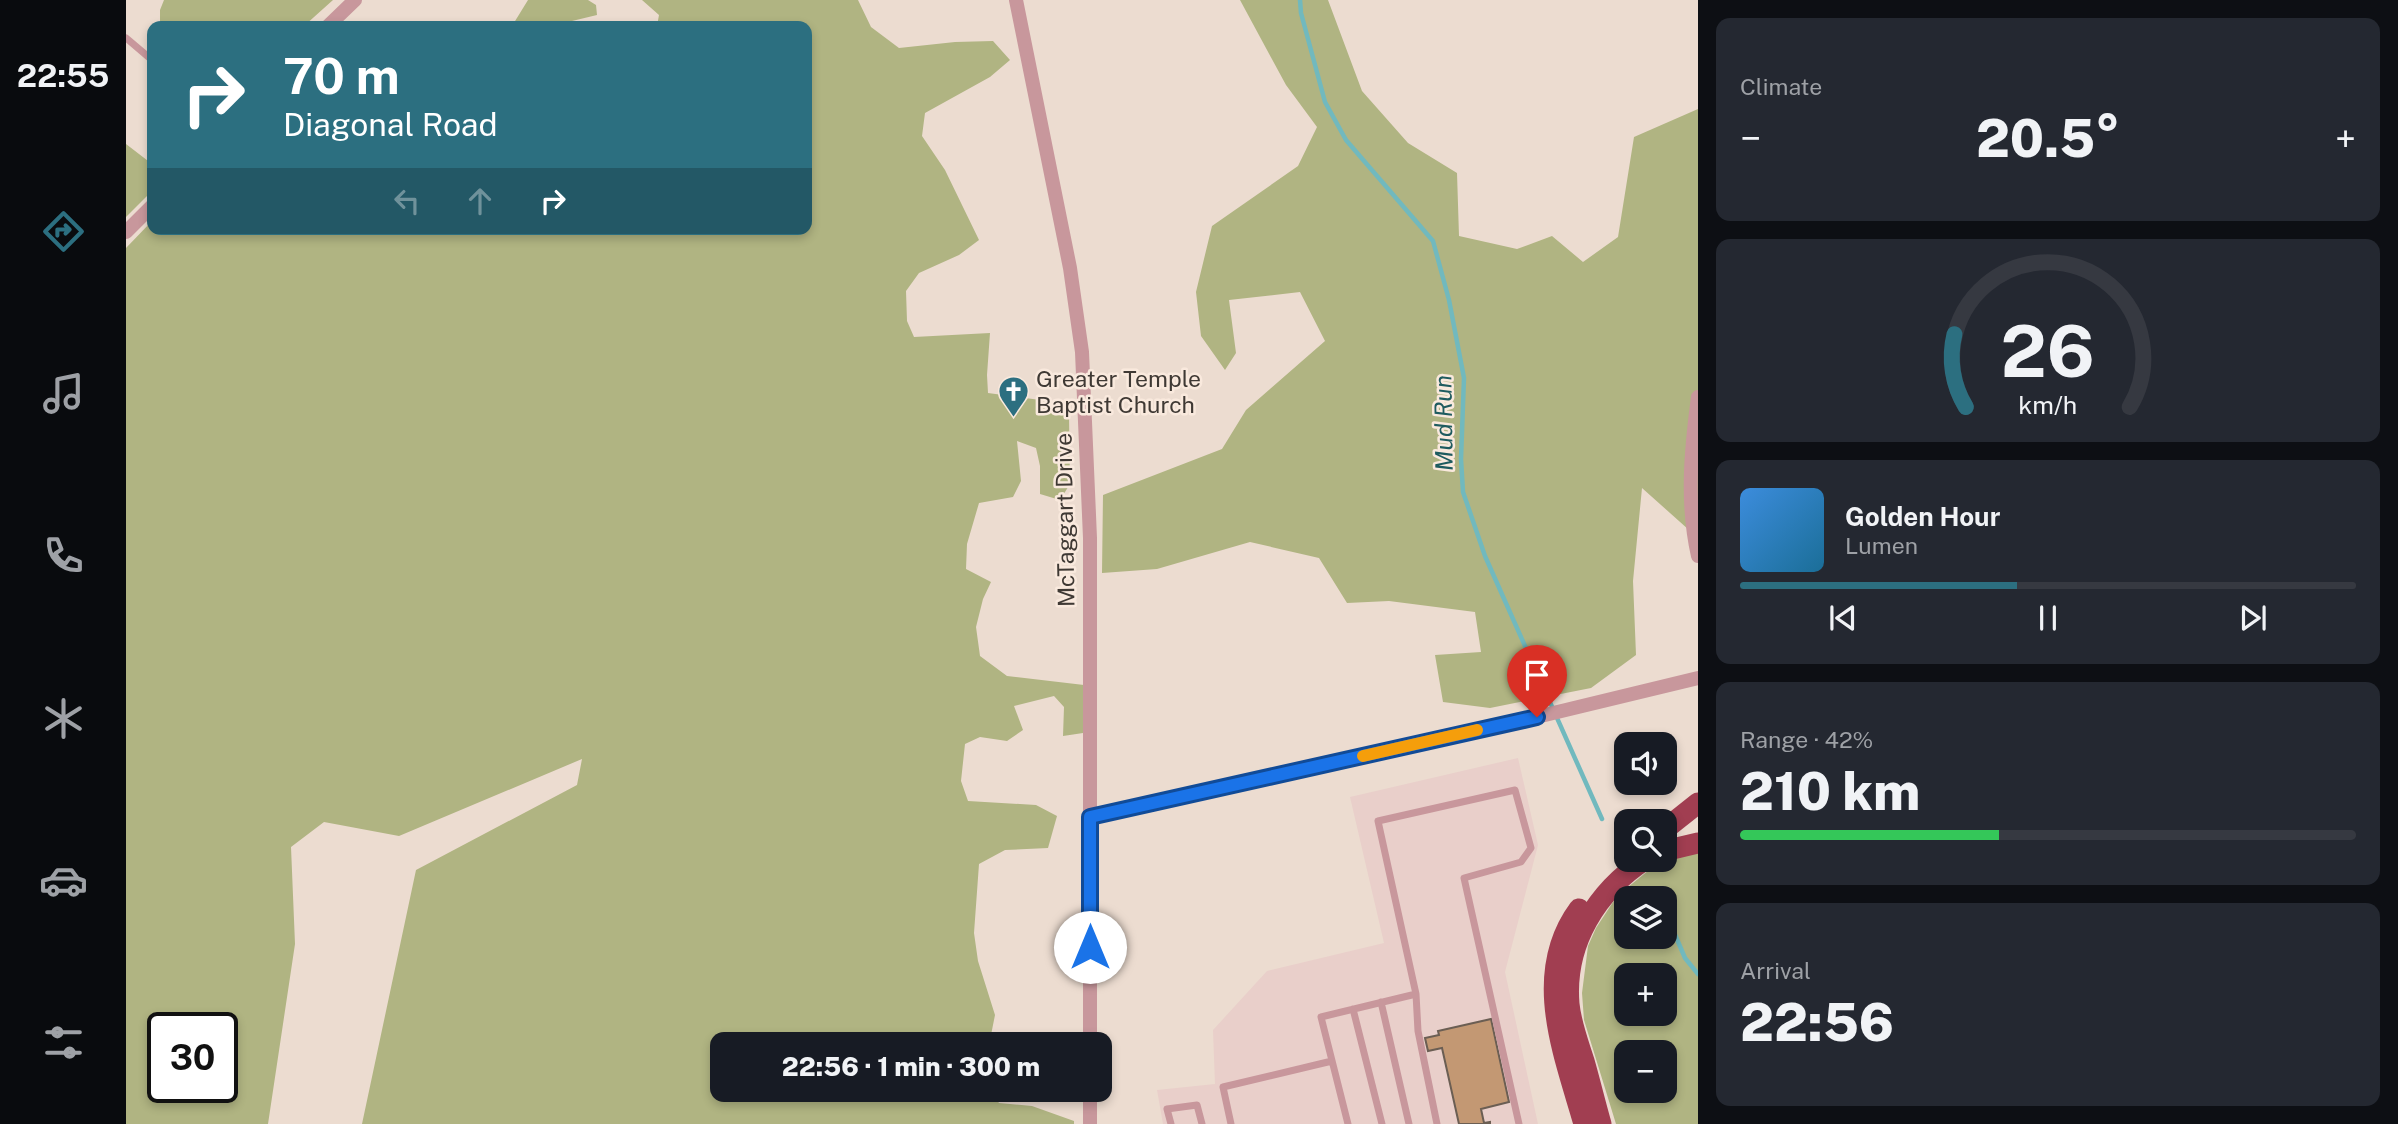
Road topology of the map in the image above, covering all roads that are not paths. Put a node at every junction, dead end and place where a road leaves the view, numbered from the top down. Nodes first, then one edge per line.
1 (355, 0) edge
2 (1016, 0) edge
3 (333, 21) edge
4 (126, 38) edge
5 (147, 56) edge
6 (147, 211) edge
7 (126, 232) edge
8 (1698, 397) edge
9 (1698, 556) edge
10 (1693, 680) edge
11 (1698, 803) edge
12 (1090, 817) junction
13 (1677, 820) edge
14 (1698, 843) edge
15 (1677, 848) edge
16 (1614, 870) edge
17 (1628, 872) edge
18 (1416, 993) junction
19 (1381, 1002) junction
20 (1353, 1009) junction
21 (1090, 1032) edge
22 (1332, 1061) junction
23 (1090, 1102) edge
24 (1090, 1124) edge
25 (1171, 1124) edge
26 (1202, 1124) edge
27 (1231, 1124) edge
28 (1348, 1124) edge
29 (1382, 1124) edge
30 (1409, 1124) edge
31 (1437, 1124) edge
32 (1519, 1124) edge
33 (1584, 1124) edge
34 (1601, 1124) edge

1 - 3 street
2 - 12 street, McTaggart Drive
4 - 5 lane
6 - 7 street
8 - 9 street
10 - 12 street
11 - 13 highway
12 - 21 street, McTaggart Drive
14 - 15 highway
16 - 33 highway
17 - 34 highway
18 - 19 lane
18 - 31 lane
18 - 32 lane
19 - 20 lane
19 - 30 lane
20 - 22 lane
20 - 29 lane
22 - 27 lane
22 - 28 lane
23 - 24 street
25 - 26 lane

